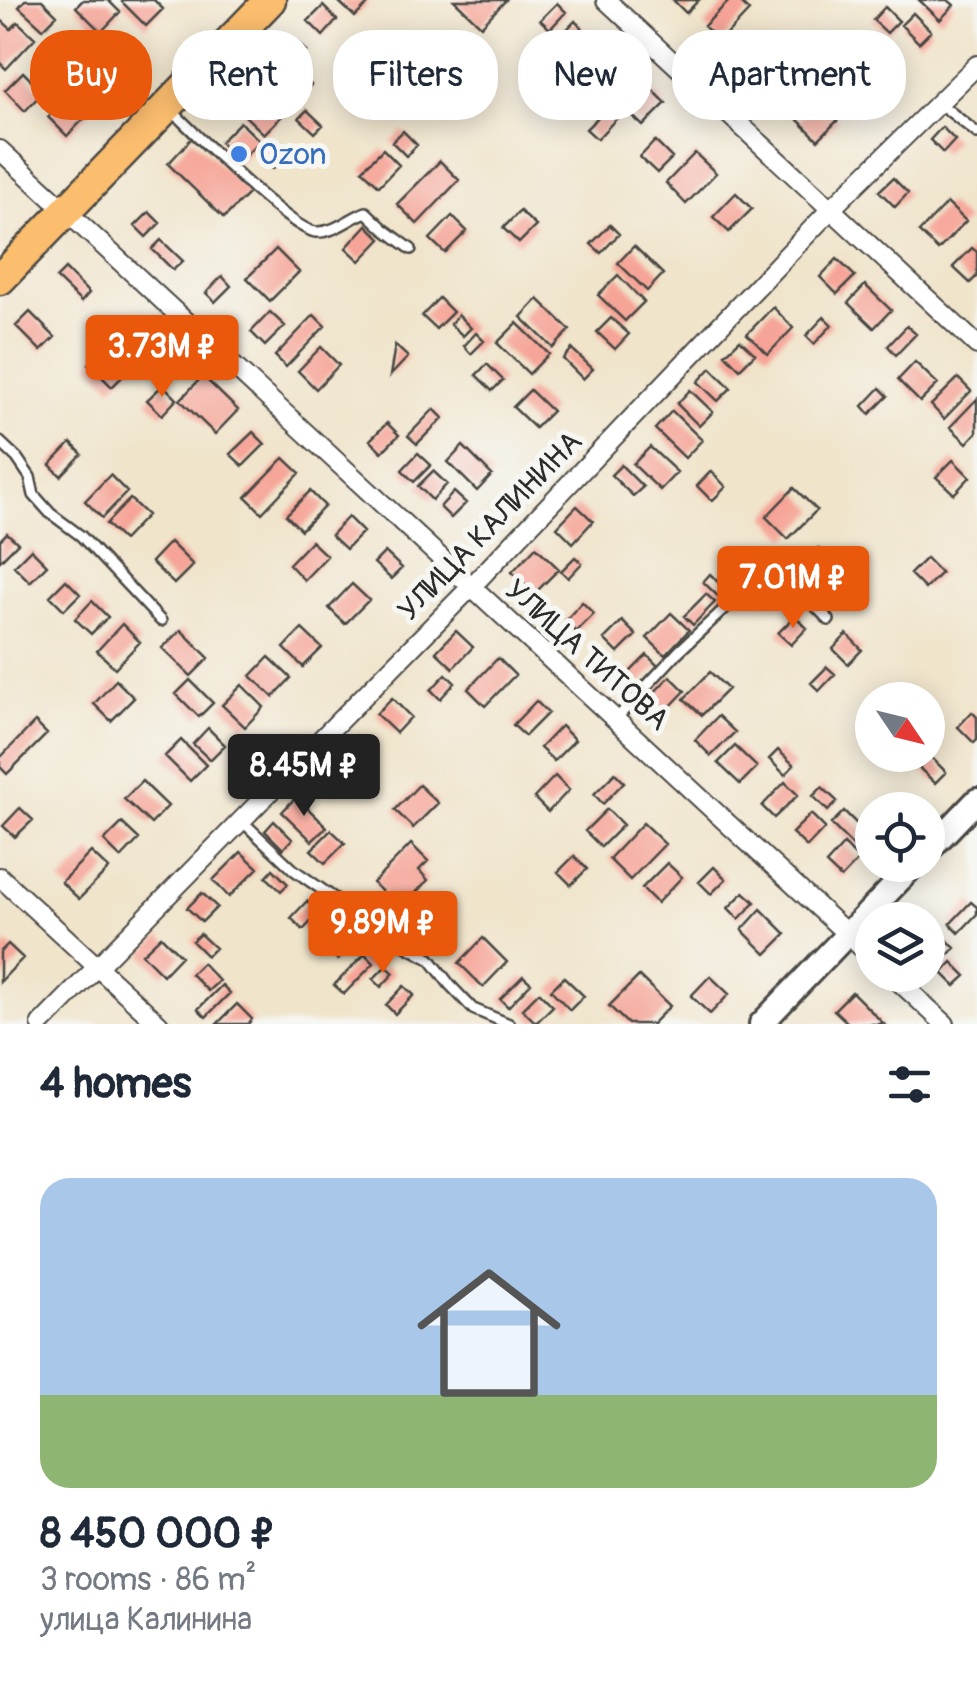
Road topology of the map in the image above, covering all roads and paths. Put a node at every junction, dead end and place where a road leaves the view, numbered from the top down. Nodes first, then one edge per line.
1 (270, 0) edge
2 (606, 0) edge
3 (977, 65) edge
4 (938, 103) junction
5 (167, 106) junction
6 (977, 133) edge
7 (0, 150) edge
8 (831, 209) junction
9 (67, 210) junction
10 (410, 249) dead end
11 (0, 279) edge
12 (977, 345) edge
13 (0, 442) edge
14 (471, 587) junction
15 (829, 620) dead end
16 (161, 621) dead end
17 (616, 719) junction
18 (977, 800) edge
19 (241, 820) junction
20 (945, 833) edge
21 (0, 877) edge
22 (898, 882) edge
23 (848, 934) junction
24 (855, 940) edge
25 (97, 967) junction
26 (910, 992) edge
27 (42, 1024) edge
28 (159, 1024) edge
29 (508, 1024) edge
30 (761, 1024) edge
31 (945, 1024) edge

1 - 5 main road
2 - 8 street
3 - 4 street, УЛИЦА КАЛИНИНА
4 - 6 lane
4 - 8 street, УЛИЦА КАЛИНИНА
5 - 9 main road
5 - 10 lane
7 - 9 street, УЛИЦА ТИТОВА
8 - 12 street
8 - 14 street, УЛИЦА КАЛИНИНА
9 - 11 main road
9 - 14 street, УЛИЦА ТИТОВА
13 - 16 lane
14 - 17 street, УЛИЦА ТИТОВА
14 - 19 street, УЛИЦА КАЛИНИНА
15 - 17 lane
17 - 23 street, УЛИЦА ТИТОВА
18 - 20 street
19 - 25 street, УЛИЦА КАЛИНИНА
19 - 29 lane
21 - 25 street
22 - 23 street
23 - 24 street, УЛИЦА ТИТОВА
23 - 30 street
25 - 27 street, УЛИЦА КАЛИНИНА
25 - 28 street
26 - 31 street

